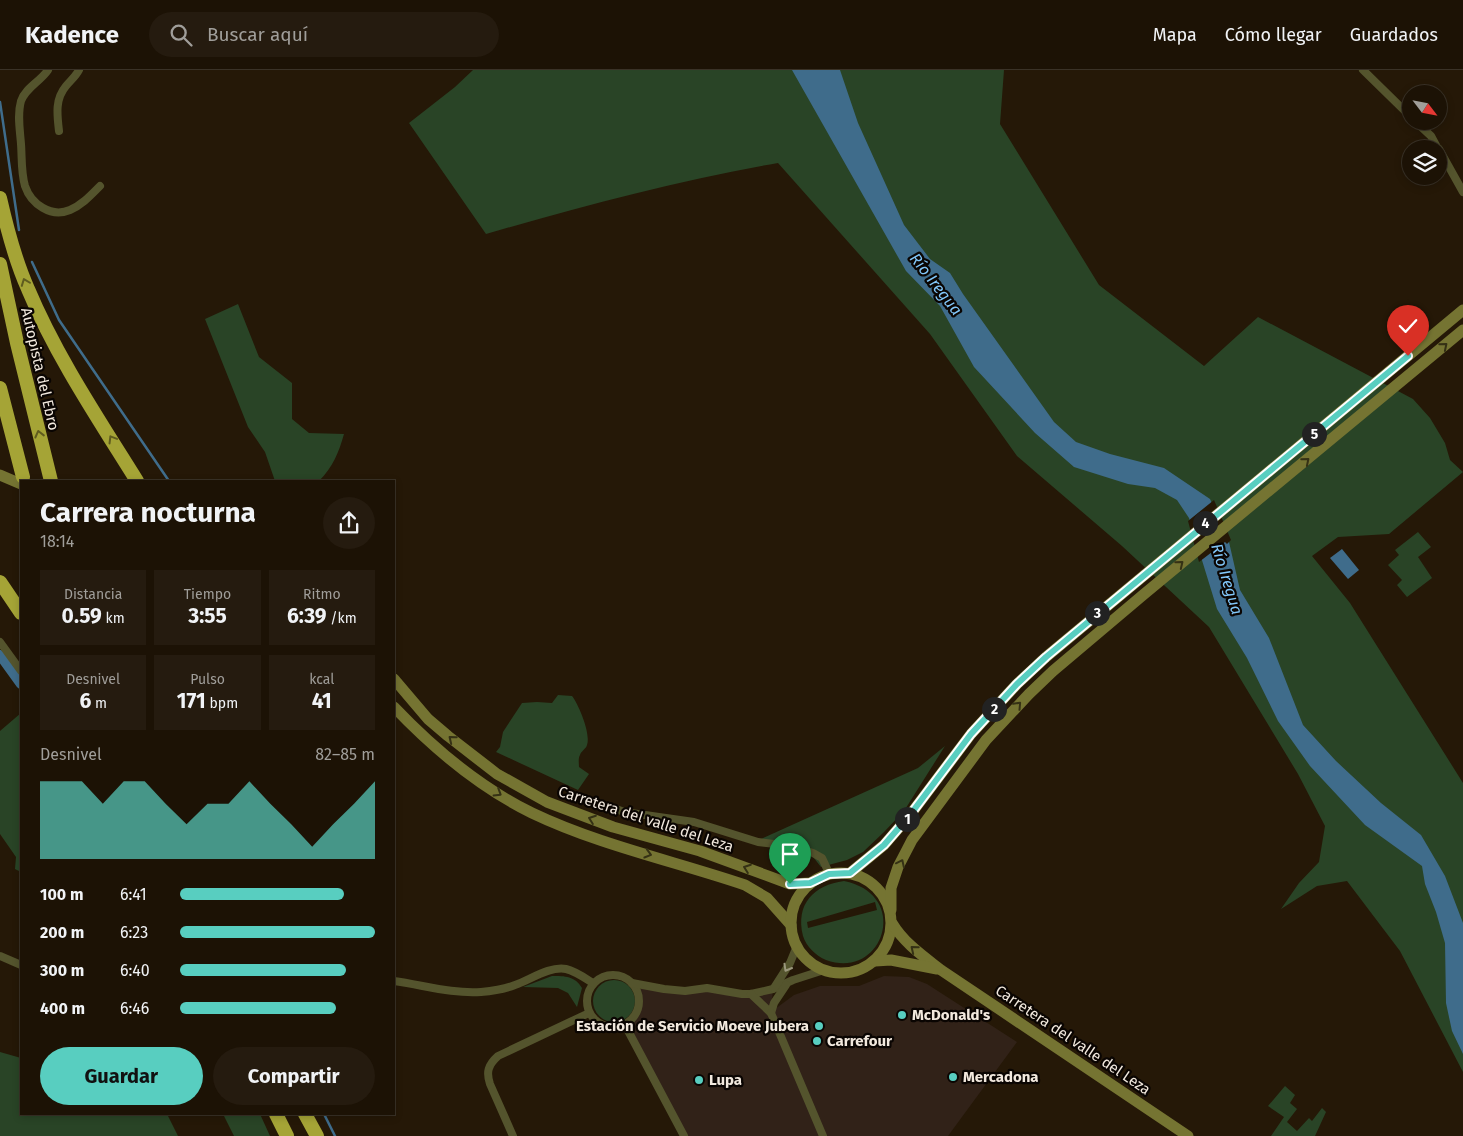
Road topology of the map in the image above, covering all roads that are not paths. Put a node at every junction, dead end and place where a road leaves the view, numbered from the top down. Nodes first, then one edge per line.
1 (48, 70) edge
2 (79, 70) edge
3 (1363, 70) edge
4 (1402, 108) edge
5 (1425, 130) edge
6 (59, 131) dead end
7 (1433, 140) edge
8 (1447, 163) edge
9 (100, 186) dead end
10 (1463, 192) edge
11 (0, 198) edge
12 (0, 264) edge
13 (1463, 310) edge
14 (1463, 330) edge
15 (0, 388) edge
16 (0, 475) edge
17 (20, 480) edge
18 (22, 480) edge
19 (51, 480) edge
20 (136, 480) edge
21 (0, 582) edge
22 (20, 612) edge
23 (0, 642) edge
24 (20, 670) edge
25 (395, 680) edge
26 (395, 707) edge
27 (611, 807) dead end
28 (850, 873) junction
29 (829, 874) junction
30 (810, 883) junction
31 (890, 910) junction
32 (892, 923) junction
33 (791, 925) junction
34 (797, 946) junction
35 (0, 956) edge
36 (875, 961) junction
37 (20, 965) edge
38 (824, 970) junction
39 (941, 970) junction
40 (395, 981) edge
41 (593, 983) junction
42 (632, 983) junction
43 (787, 984) junction
44 (650, 988) junction
45 (773, 989) junction
46 (751, 994) junction
47 (639, 1002) junction
48 (589, 1013) junction
49 (771, 1013) junction
50 (624, 1025) junction
51 (276, 1115) edge
52 (308, 1115) edge
53 (287, 1136) edge
54 (318, 1136) edge
55 (513, 1136) edge
56 (684, 1136) edge
57 (824, 1136) edge
58 (1188, 1136) edge

1 - 9 street
2 - 6 street
3 - 4 street
5 - 7 street
8 - 10 street
20 -> 11 highway
19 -> 12 highway, Autopista del Ebro
13 - 28 main road
31 -> 14 main road
15 - 18 highway
16 - 17 main road
21 - 22 highway
23 - 24 street
30 -> 25 main road, Carretera del valle del Leza
26 -> 33 main road, Carretera del valle del Leza
27 - 29 street
28 - 29 main road
28 - 31 main road
29 - 30 main road
30 - 33 main road
31 - 32 main road
32 - 36 main road
39 -> 32 main road, Carretera del valle del Leza
33 - 34 main road
34 - 38 main road
34 -> 45 street
35 - 37 street
36 - 38 main road
36 - 39 main road, Carretera del valle del Leza
38 - 43 street
39 - 58 main road, Carretera del valle del Leza
40 - 41 street
41 - 42 street
41 - 48 street
42 - 44 street
42 - 47 street
43 - 45 street
43 - 49 street
44 - 46 street
44 - 47 street
45 - 46 street
46 - 49 street
47 - 50 street
48 - 50 street
48 - 55 street
49 - 57 street
50 - 56 street
51 - 53 highway
52 - 54 highway

